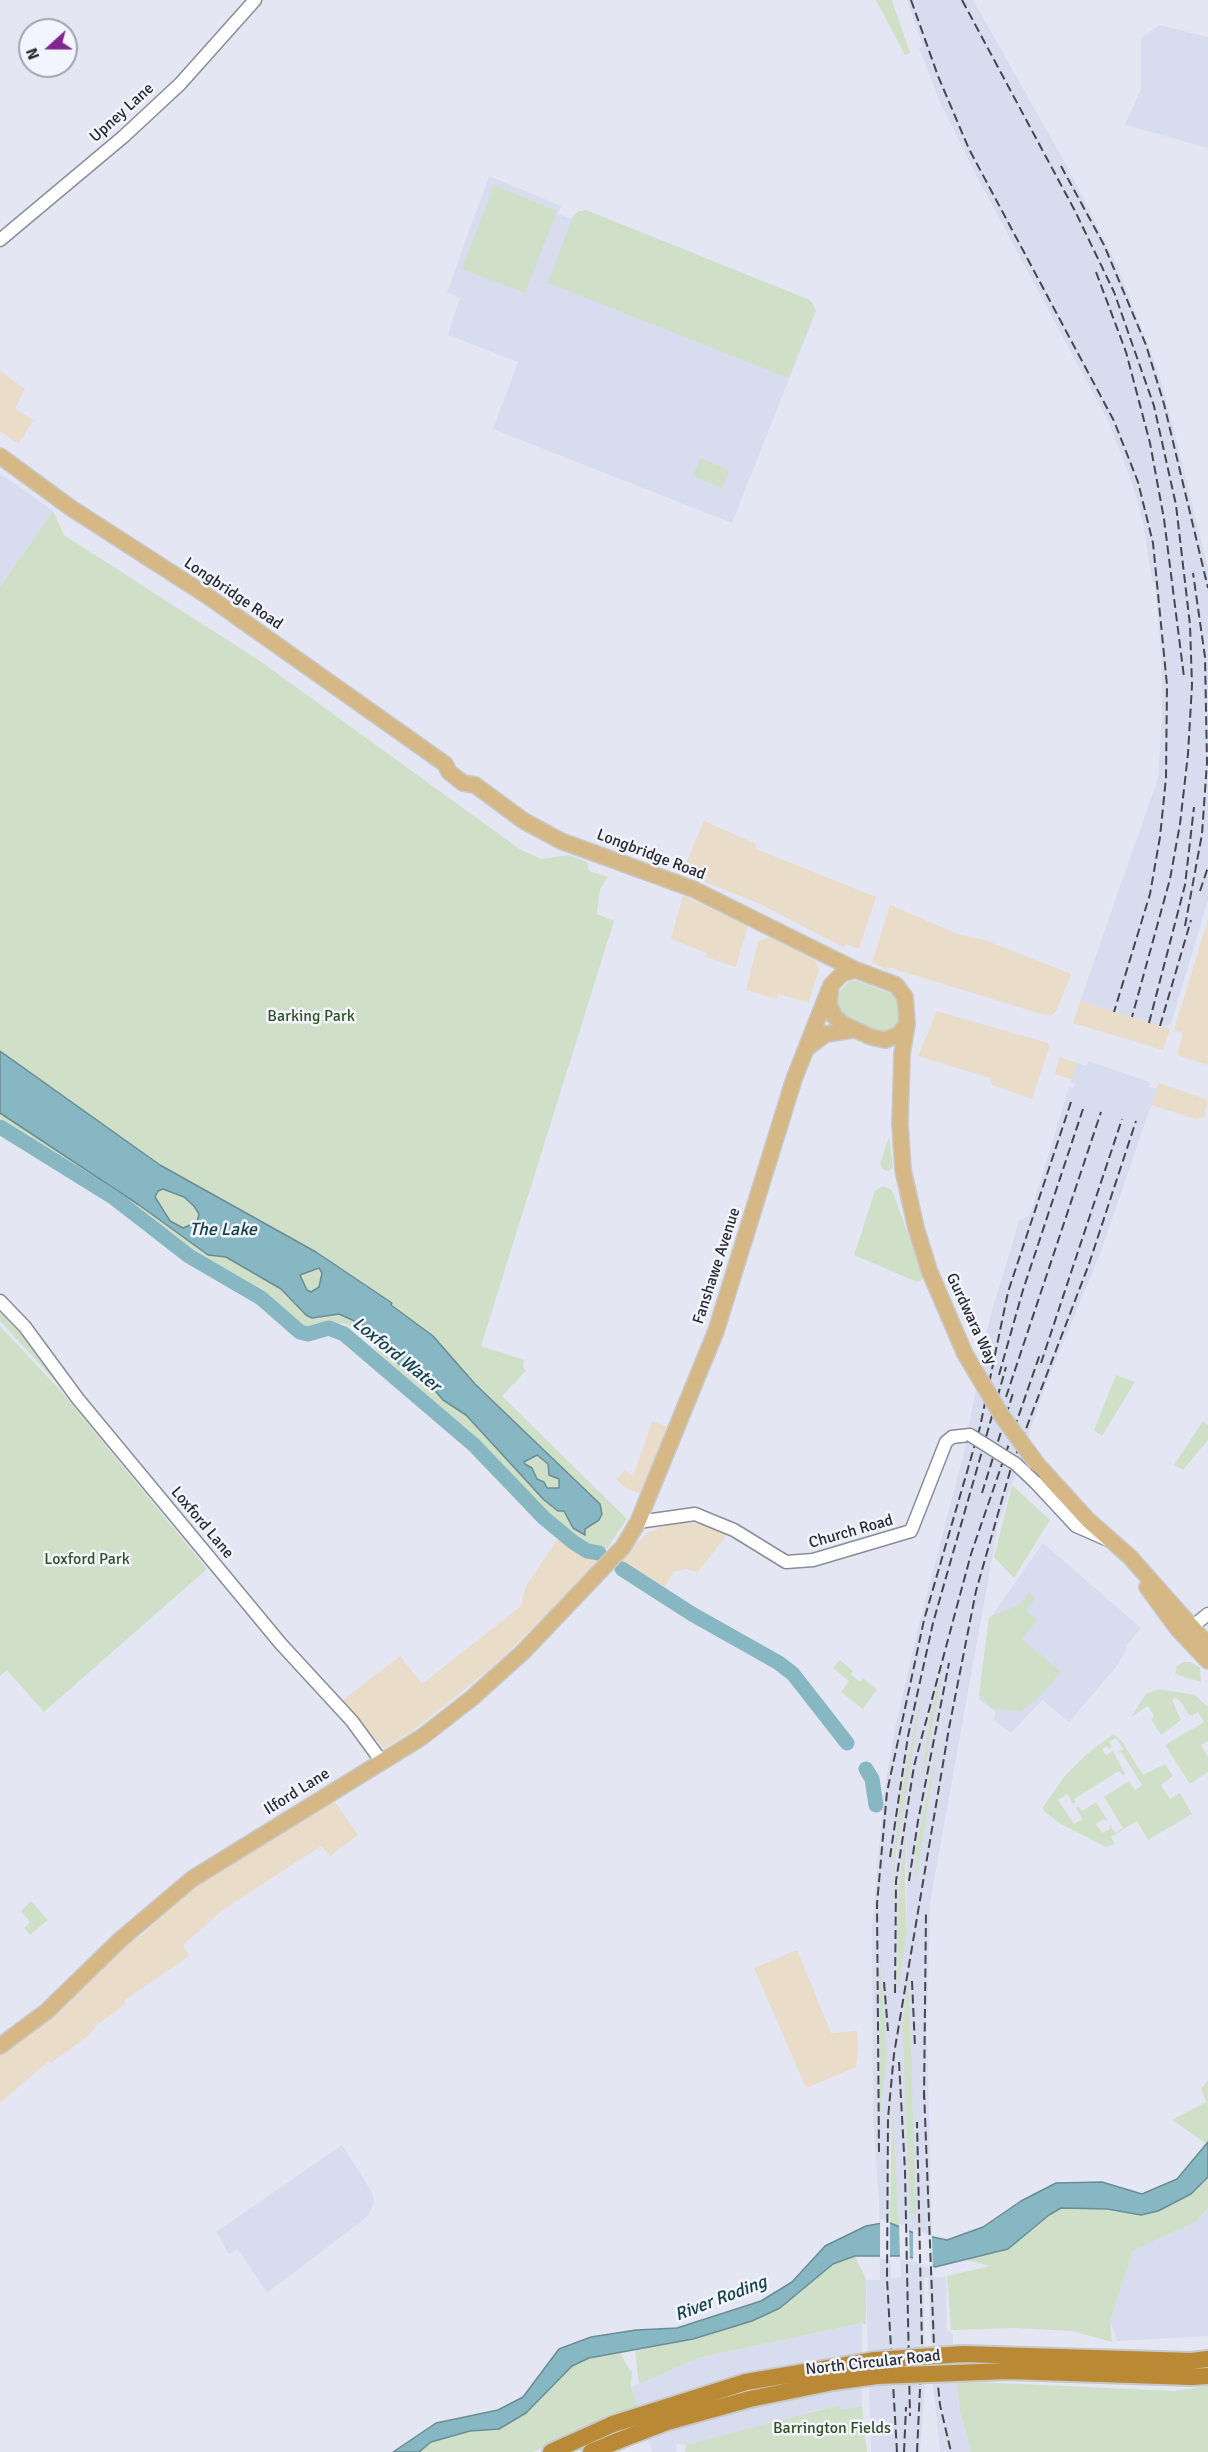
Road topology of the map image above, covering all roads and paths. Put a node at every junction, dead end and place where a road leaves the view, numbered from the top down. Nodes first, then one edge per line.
1 (255, 0) edge
2 (0, 240) edge
3 (0, 456) edge
4 (819, 950) junction
5 (856, 970) junction
6 (830, 987) junction
7 (907, 1024) junction
8 (864, 1034) junction
9 (802, 1059) junction
10 (903, 1069) junction
11 (0, 1301) edge
12 (638, 1522) junction
13 (1109, 1540) junction
14 (1208, 1614) edge
15 (1191, 1634) junction
16 (1207, 1644) edge
17 (1208, 1661) edge
18 (382, 1762) junction
19 (0, 2046) edge
20 (1200, 2369) edge
21 (551, 2452) edge
22 (591, 2452) edge

1 - 2 street, Upney Lane
3 - 4 main road, Longbridge Road
4 - 5 main road, Longbridge Road
4 - 6 main road
5 - 6 main road
5 - 7 main road
6 - 8 main road
6 - 9 main road, Fanshawe Avenue
7 - 8 main road
7 - 10 main road, Gurdwara Way
8 - 9 main road, Fanshawe Avenue
8 - 10 main road
9 - 12 main road, Fanshawe Avenue
10 - 13 main road, Gurdwara Way, bridge
11 - 18 street, Loxford Lane
12 - 13 street, Church Road, bridge
12 - 18 main road, Ilford Lane
13 - 15 main road, Gurdwara Way
13 - 15 main road, Gurdwara Way
14 - 15 street
15 - 16 main road, Gurdwara Way
15 - 17 main road, Gurdwara Way
18 - 19 main road, Ilford Lane
20 - 21 highway, North Circular Road, bridge
20 - 22 highway, North Circular Road, bridge

